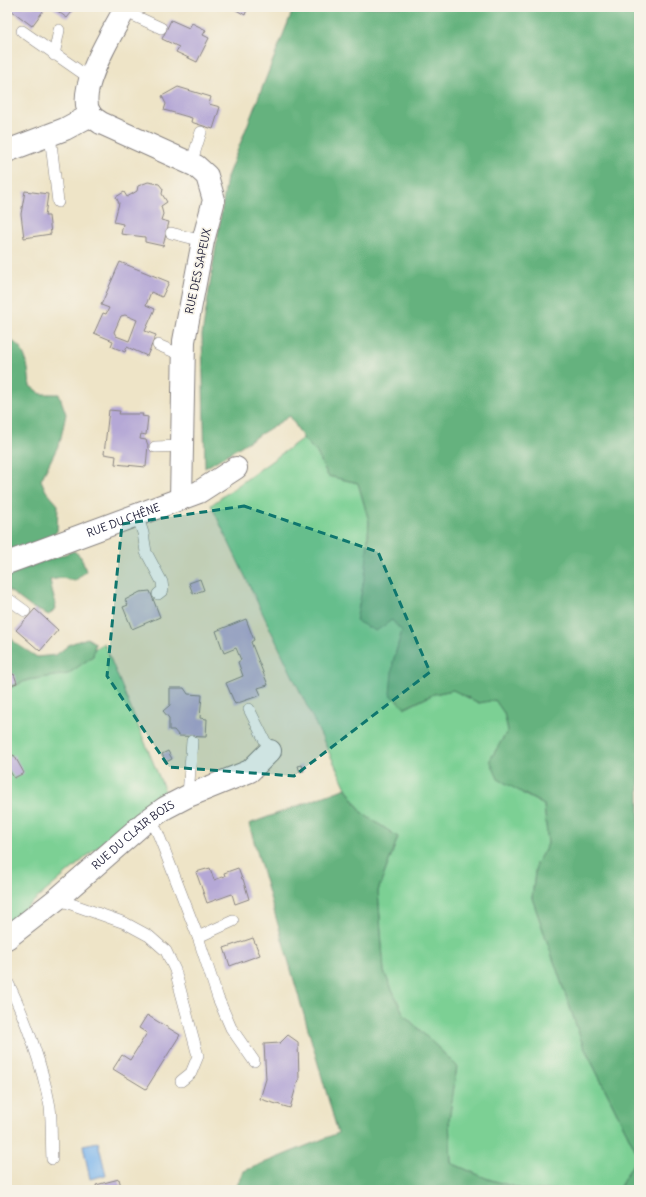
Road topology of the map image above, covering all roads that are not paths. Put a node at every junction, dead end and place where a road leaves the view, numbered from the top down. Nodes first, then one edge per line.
1 (125, 9) edge
2 (161, 28) dead end
3 (59, 30) dead end
4 (22, 31) dead end
5 (54, 55) junction
6 (91, 79) junction
7 (91, 115) junction
8 (201, 132) dead end
9 (50, 135) junction
10 (7, 151) edge
11 (191, 164) junction
12 (58, 202) dead end
13 (171, 233) dead end
14 (203, 241) junction
15 (158, 345) dead end
16 (184, 356) junction
17 (182, 446) junction
18 (155, 447) dead end
19 (236, 468) dead end
20 (180, 499) junction
21 (137, 515) junction
22 (7, 563) edge
23 (158, 594) dead end
24 (7, 598) edge
25 (25, 611) dead end
26 (249, 709) dead end
27 (192, 741) dead end
28 (270, 751) joint
29 (188, 796) junction
30 (151, 818) junction
31 (57, 899) junction
32 (233, 921) dead end
33 (198, 937) junction
34 (7, 938) edge
35 (7, 981) edge
36 (254, 1062) dead end
37 (181, 1081) dead end
38 (52, 1159) dead end

1 - 2 lane
1 - 6 street
3 - 5 lane
4 - 5 lane
5 - 6 lane
6 - 7 street
7 - 9 street
7 - 11 street, RUE DES SAPEUX
8 - 11 lane
9 - 10 street
9 - 12 lane
11 - 14 street, RUE DES SAPEUX
13 - 14 lane
14 - 16 street, RUE DES SAPEUX
15 - 16 lane
16 - 17 street, RUE DES SAPEUX
17 - 18 lane
17 - 20 street, RUE DES SAPEUX
19 - 20 street, RUE DU CHÊNE
20 - 21 street, RUE DU CHÊNE
21 - 22 street, RUE DU CHÊNE
21 - 23 lane
24 - 25 lane
26 - 28 lane
27 - 29 lane
28 - 29 street, RUE DU CLAIR BOIS
29 - 30 street, RUE DU CLAIR BOIS
30 - 31 street, RUE DU CLAIR BOIS
30 - 33 lane
31 - 34 street, RUE DU CLAIR BOIS
31 - 37 lane
32 - 33 lane
33 - 36 lane
35 - 38 lane

